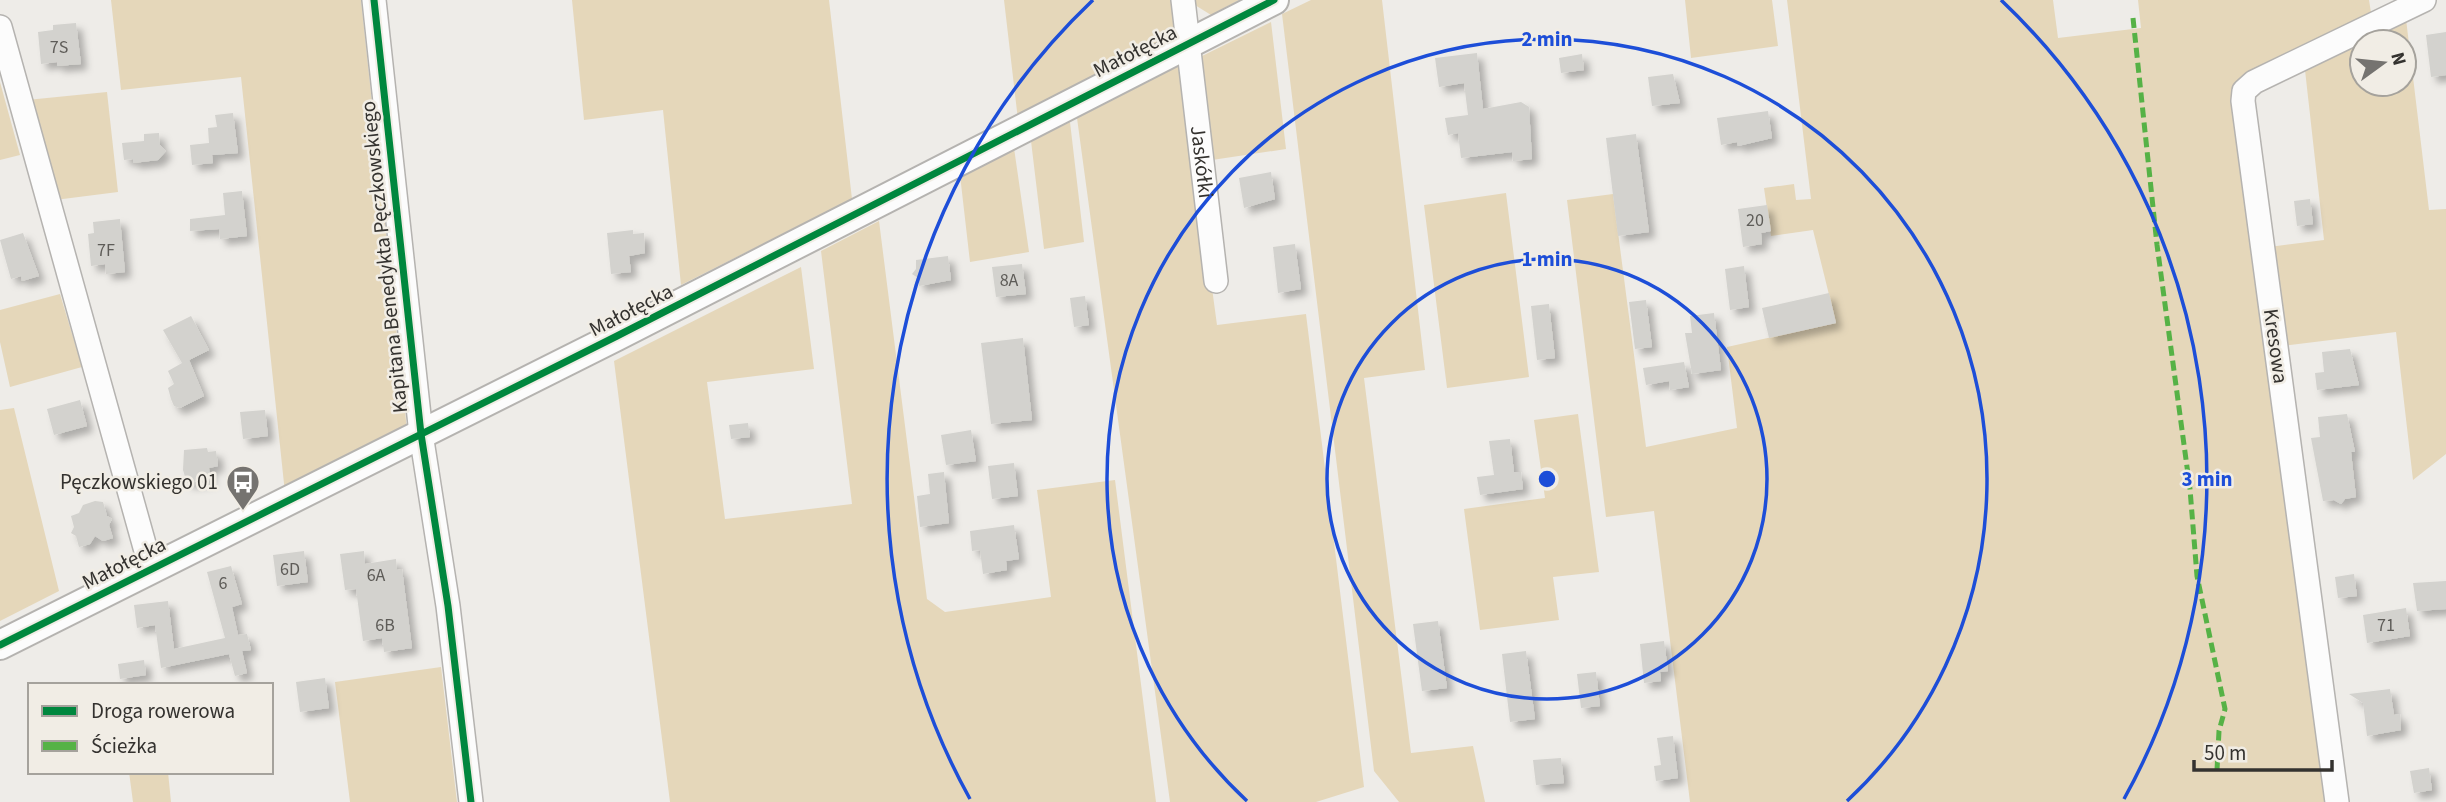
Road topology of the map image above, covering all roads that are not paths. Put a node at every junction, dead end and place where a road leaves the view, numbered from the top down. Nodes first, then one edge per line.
1 (374, 0) edge
2 (1183, 0) edge
3 (1274, 0) edge
4 (2424, 0) edge
5 (0, 27) edge
6 (1188, 43) junction
7 (1216, 281) dead end
8 (421, 434) junction
9 (151, 569) junction
10 (0, 645) edge
11 (471, 802) edge
12 (2337, 802) edge

1 - 8 street, Kapitana Benedykta Pęczkowskiego
2 - 6 street, Jaskółki
3 - 6 street, Małołęcka
4 - 12 street, Kresowa
5 - 9 street
6 - 7 street, Jaskółki
6 - 8 street, Małołęcka
8 - 9 street, Małołęcka
8 - 11 street, Kapitana Benedykta Pęczkowskiego
9 - 10 street, Małołęcka

